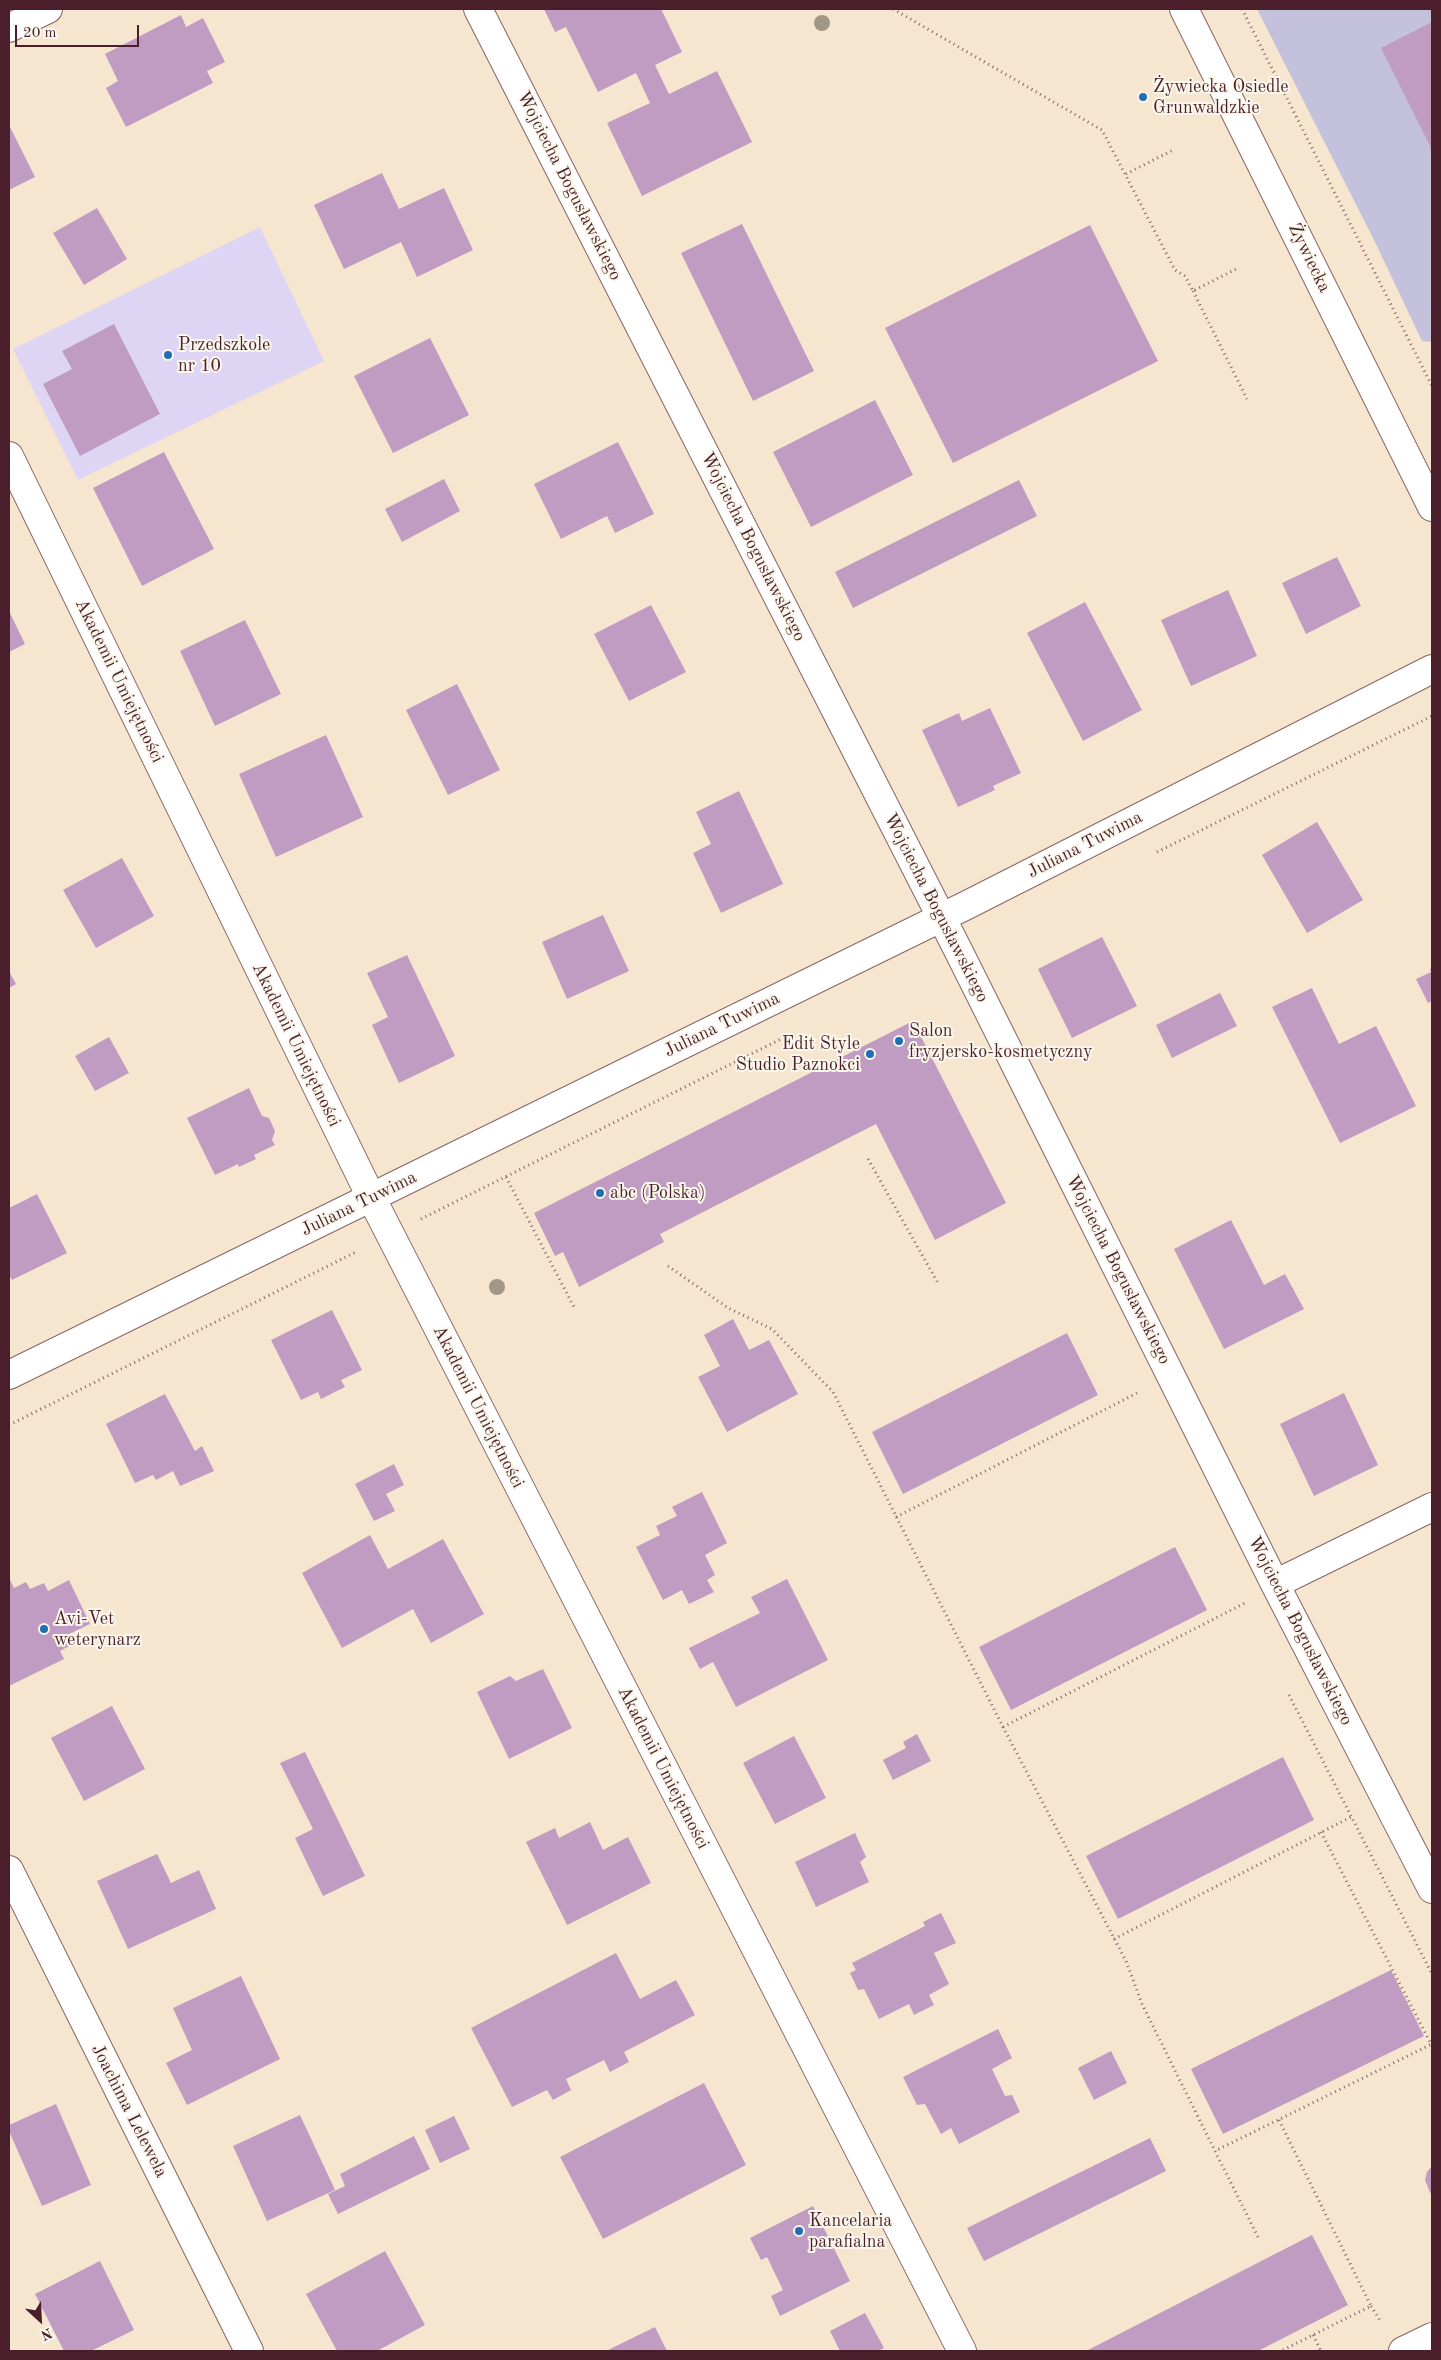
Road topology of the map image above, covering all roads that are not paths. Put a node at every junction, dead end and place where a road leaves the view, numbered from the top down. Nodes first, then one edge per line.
1 (48, 9) edge
2 (478, 9) edge
3 (1184, 9) edge
4 (9, 28) edge
5 (9, 456) edge
6 (1432, 507) edge
7 (1432, 669) edge
8 (941, 918) junction
9 (371, 1198) junction
10 (9, 1375) edge
11 (1432, 1507) edge
12 (1275, 1584) junction
13 (9, 1870) edge
14 (1432, 1889) edge
15 (1432, 2337) edge
16 (250, 2351) edge
17 (962, 2351) edge
18 (1403, 2351) edge

1 - 4 street
2 - 8 street, Wojciecha Bogusławskiego
3 - 6 street, Żywiecka
5 - 9 street, Akademii Umiejętności
7 - 8 street, Juliana Tuwima
8 - 9 street, Juliana Tuwima
8 - 12 street, Wojciecha Bogusławskiego
9 - 10 street, Juliana Tuwima
9 - 17 street, Akademii Umiejętności
11 - 12 street
12 - 14 street, Wojciecha Bogusławskiego
13 - 16 street, Joachima Lelewela
15 - 18 street

